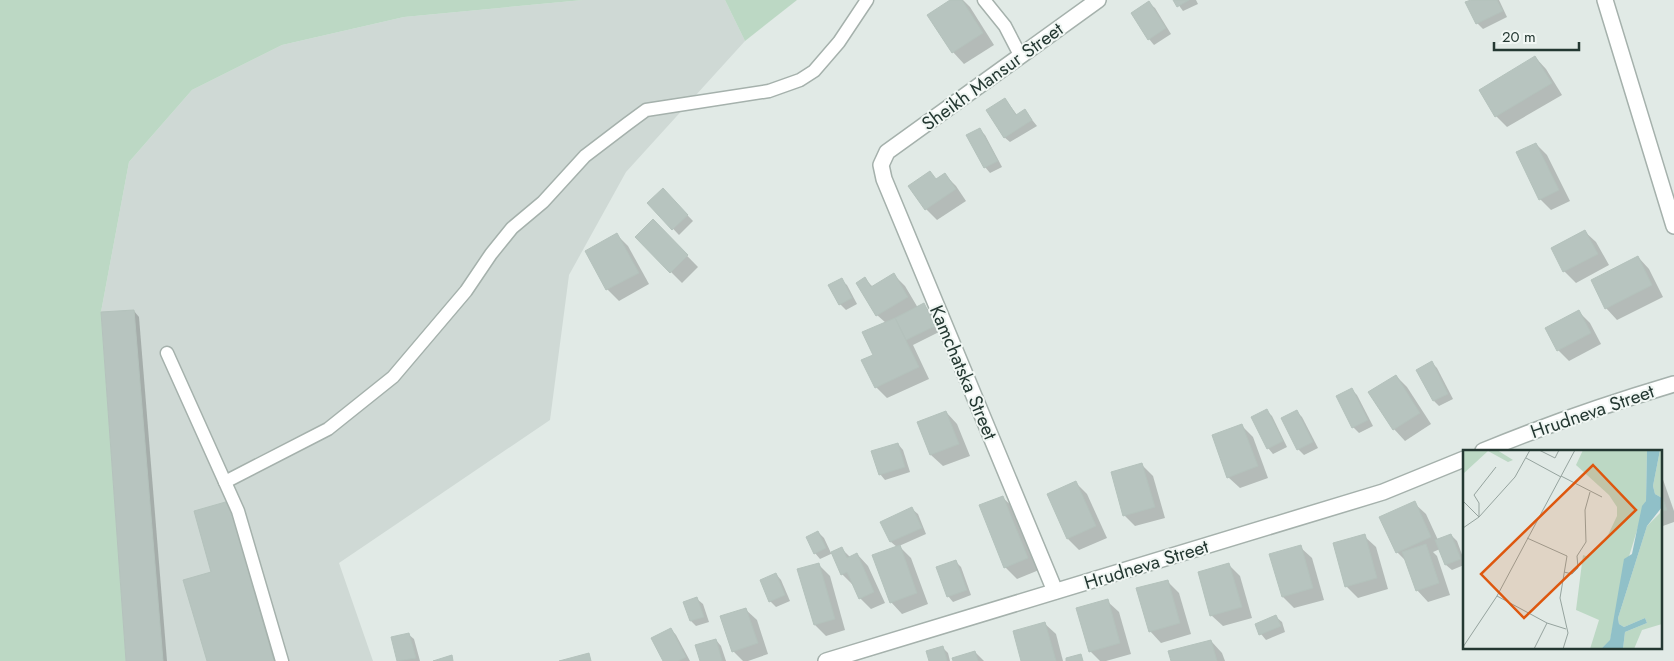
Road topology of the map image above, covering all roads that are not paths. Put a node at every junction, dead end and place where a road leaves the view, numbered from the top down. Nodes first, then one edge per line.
1 (867, 0) edge
2 (984, 0) edge
3 (1098, 0) edge
4 (1605, 0) edge
5 (1020, 55) junction
6 (887, 152) joint
7 (1674, 226) edge
8 (167, 352) dead end
9 (1674, 384) edge
10 (1485, 450) edge
11 (1463, 459) edge
12 (225, 482) junction
13 (1055, 591) junction
14 (282, 661) edge
15 (826, 661) edge

1 - 12 lane
2 - 5 lane
3 - 5 street, Sheikh Mansur Street
4 - 7 street
5 - 6 street, Sheikh Mansur Street
6 - 13 street, Kamchatska Street
8 - 12 lane
9 - 10 street, Hrudneva Street
11 - 13 street, Hrudneva Street
12 - 14 lane
13 - 15 street, Hrudneva Street

